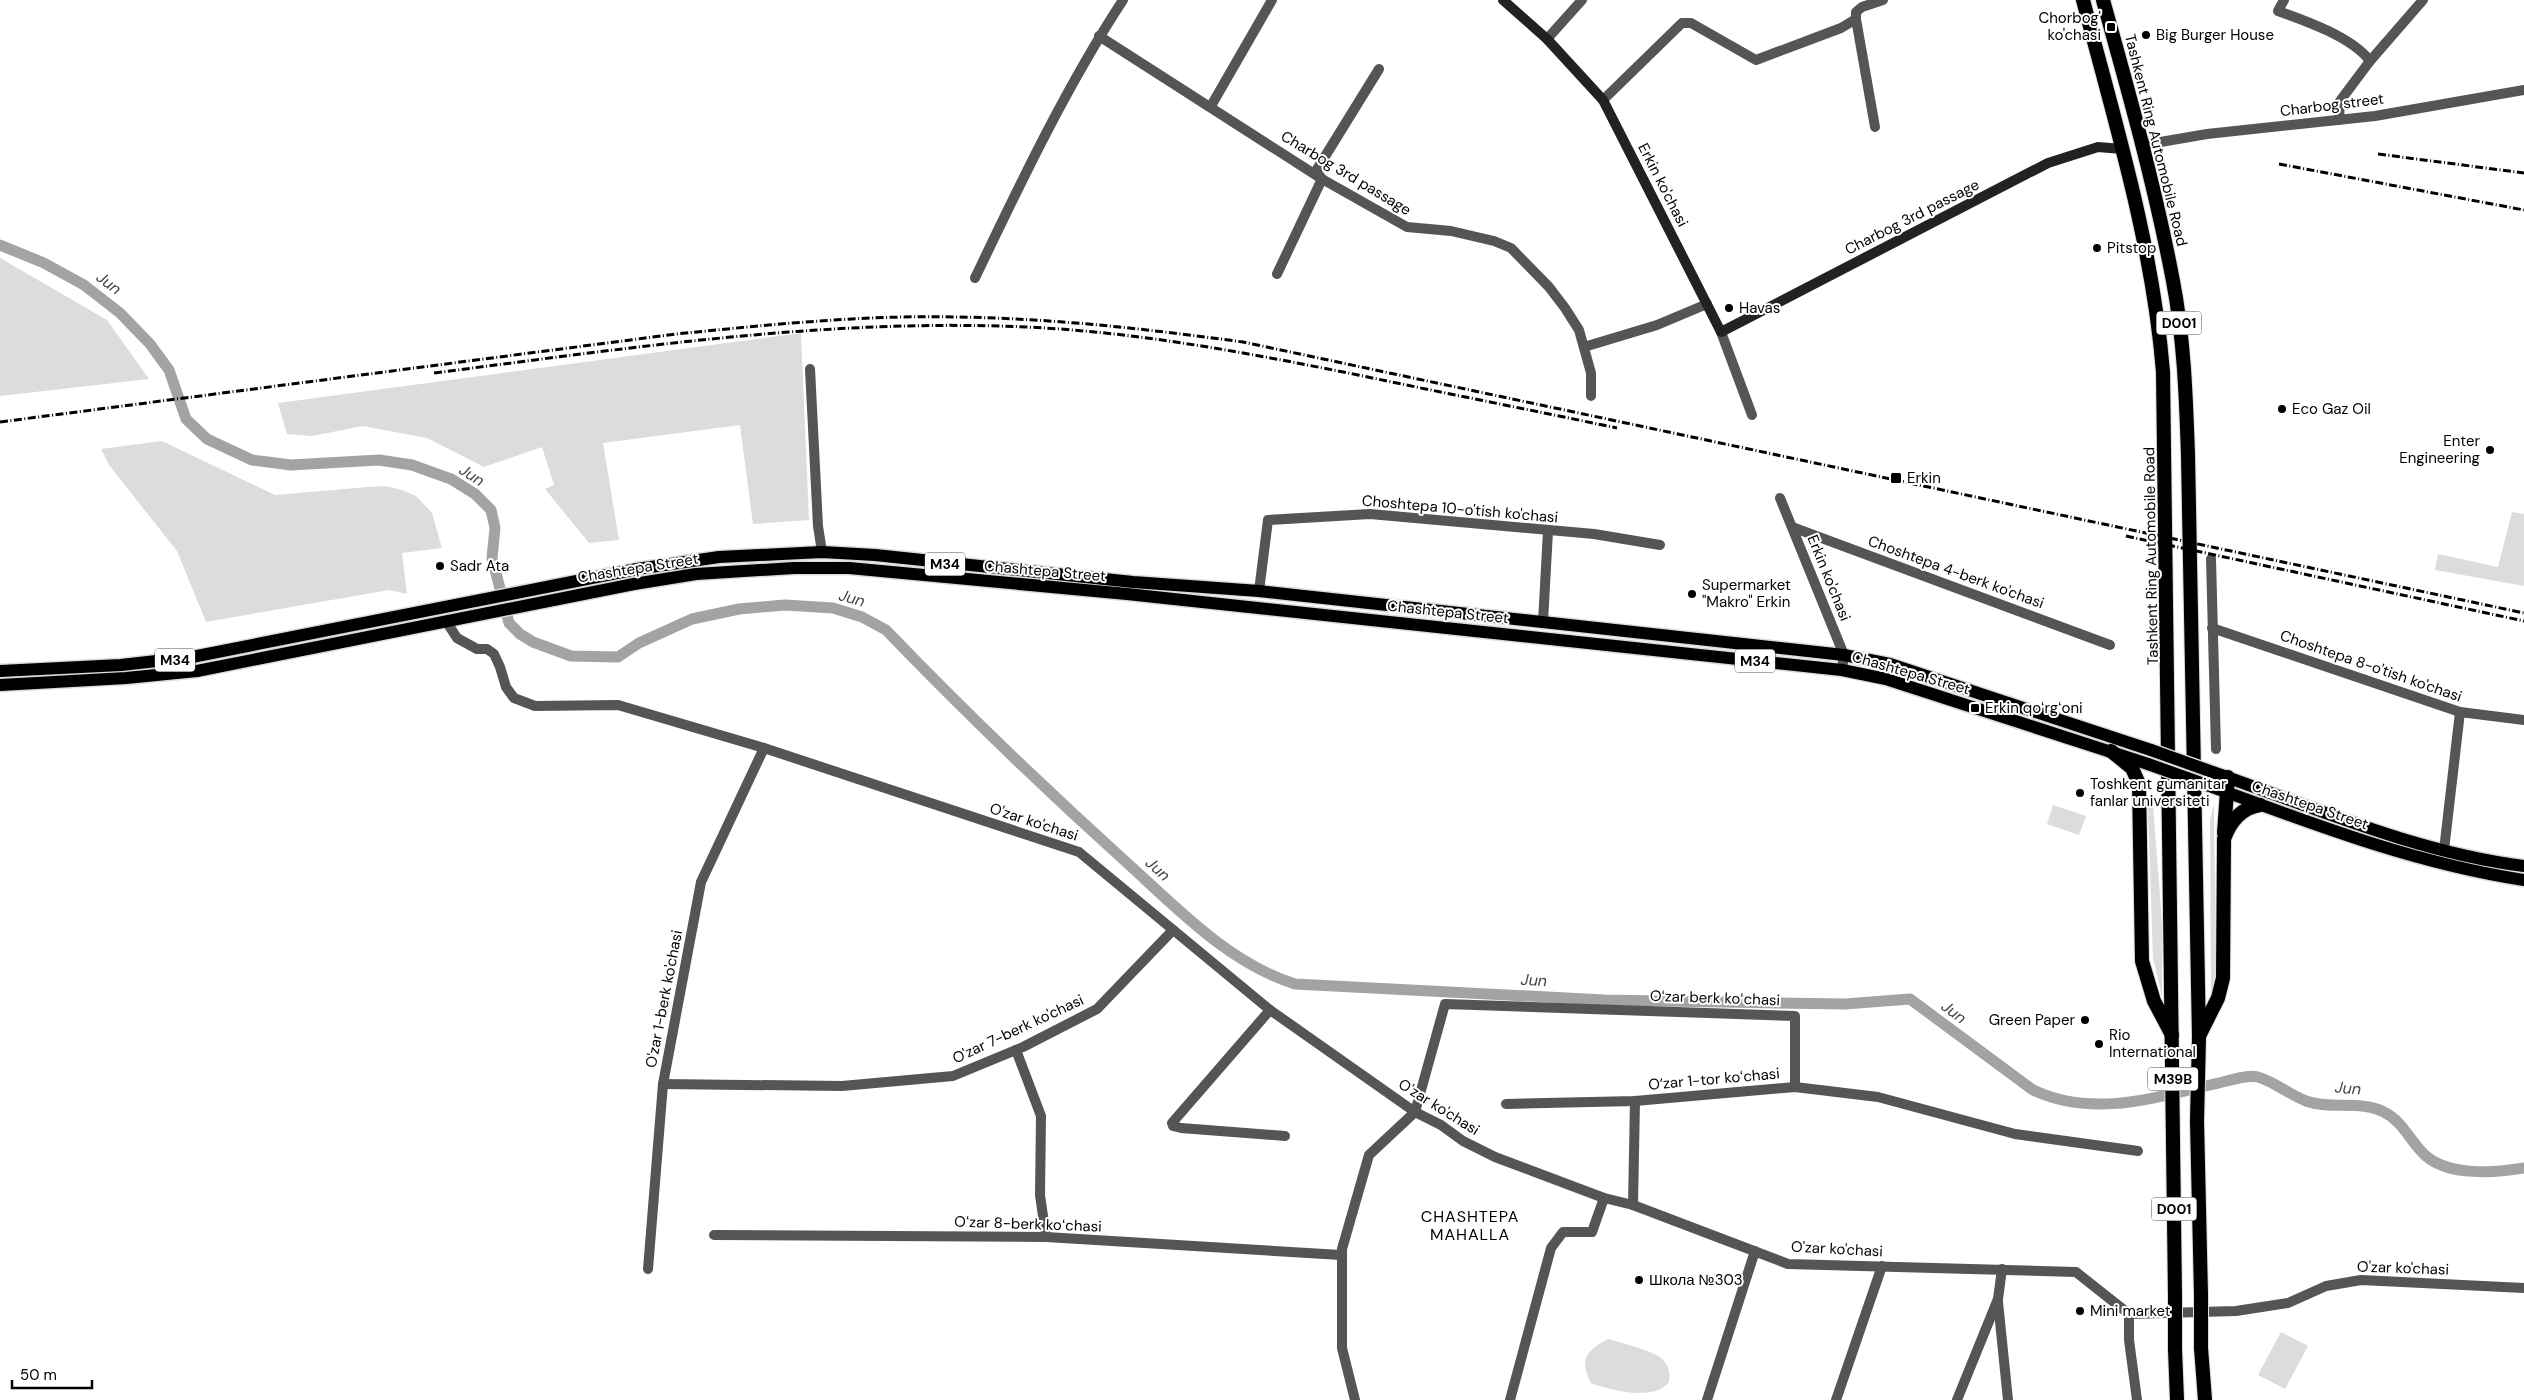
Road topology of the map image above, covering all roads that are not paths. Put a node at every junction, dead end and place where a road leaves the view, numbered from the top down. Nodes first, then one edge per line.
1 (1123, 0) edge
2 (1272, 0) edge
3 (1503, 0) edge
4 (1582, 0) edge
5 (1883, 0) edge
6 (2083, 0) edge
7 (2103, 0) edge
8 (2284, 0) edge
9 (2423, 0) edge
10 (1856, 19) junction
11 (1099, 36) junction
12 (1547, 39) junction
13 (2370, 61) junction
14 (1379, 69) dead end
15 (2524, 90) edge
16 (1603, 100) junction
17 (1211, 106) junction
18 (2339, 120) junction
19 (1875, 127) dead end
20 (2143, 145) junction
21 (2122, 149) junction
22 (1322, 179) junction
23 (1277, 274) dead end
24 (975, 278) dead end
25 (1707, 304) junction
26 (1721, 332) junction
27 (1584, 347) junction
28 (810, 369) dead end
29 (1591, 396) dead end
30 (1752, 415) dead end
31 (1780, 498) dead end
32 (1792, 527) junction
33 (1548, 531) junction
34 (1660, 545) dead end
35 (822, 552) junction
36 (2211, 559) dead end
37 (1259, 590) junction
38 (1350, 601) junction
39 (1348, 617) junction
40 (446, 621) junction
41 (1543, 622) junction
42 (2212, 628) junction
43 (2110, 645) dead end
44 (1844, 655) junction
45 (1842, 670) junction
46 (0, 671) edge
47 (0, 685) edge
48 (2460, 712) junction
49 (2524, 720) edge
50 (764, 748) junction
51 (2216, 749) dead end
52 (2111, 751) junction
53 (2224, 776) junction
54 (2222, 791) junction
55 (2260, 805) junction
56 (2224, 838) junction
57 (2444, 850) junction
58 (2524, 866) edge
59 (2524, 880) edge
60 (1173, 930) junction
61 (1270, 1010) junction
62 (2173, 1037) junction
63 (2199, 1037) junction
64 (1016, 1050) junction
65 (663, 1084) junction
66 (1795, 1087) junction
67 (1635, 1101) junction
68 (1506, 1104) dead end
69 (1415, 1112) junction
70 (2173, 1121) joint
71 (1285, 1136) dead end
72 (2138, 1151) dead end
73 (1604, 1198) junction
74 (1632, 1205) junction
75 (714, 1235) dead end
76 (1046, 1237) junction
77 (1756, 1251) junction
78 (1341, 1256) junction
79 (1882, 1266) junction
80 (648, 1269) dead end
81 (2002, 1269) junction
82 (2524, 1288) edge
83 (1998, 1298) junction
84 (2129, 1314) junction
85 (1355, 1400) edge
86 (1510, 1400) edge
87 (1707, 1400) edge
88 (1836, 1400) edge
89 (1957, 1400) edge
90 (2008, 1400) edge
91 (2137, 1400) edge
92 (2178, 1400) edge
93 (2205, 1400) edge

1 - 11 street
2 - 17 street
3 - 12 main road, Erkin ko'chasi
4 - 12 street
5 - 10 street
6 - 21 highway, Tashkent Ring Automobile Road / D001
7 - 20 highway, Tashkent Ring Automobile Road / D001
8 - 13 street
9 - 13 street
10 - 16 street
10 - 19 street
11 - 17 street, Chаrbog 3rd passage
11 - 24 street
12 - 16 main road, Erkin ko'chasi
13 - 18 street
14 - 22 street
15 - 18 street, Charbog street
16 - 25 main road, Erkin ko'chasi
17 - 22 street, Chаrbog 3rd passage
18 - 20 street, Charbog street
20 - 21 highway
20 - 63 highway, Tashkent Ring Automobile Road / D001
21 - 26 main road, Charbog 3rd passage
21 - 62 highway, Tashkent Ring Automobile Road / D001
22 - 23 street
22 - 27 street, Chаrbog 3rd passage
25 - 26 main road, Erkin ko'chasi
25 - 27 street
26 - 30 street, Erkin ko'chasi
27 - 29 street, Chаrbog 3rd passage
28 - 35 street
31 - 32 street, Erkin ko'chasi
32 - 43 street, Choshtepa 4-berk ko'chasi
32 - 44 street, Erkin ko'chasi
33 - 34 street, Choshtepa 10-o'tish ko'chasi
33 - 37 street, Choshtepa 10-o'tish ko'chasi
33 - 41 street
35 - 37 main road, Chashtepa Street / M34
35 - 46 main road, Chashtepa Street / M34
36 - 42 street
37 - 38 main road, Chashtepa Street / M34
38 - 39 main road
38 - 41 main road, Chashtepa Street / M34
39 - 40 main road, Chashtepa Street / M34
39 - 45 main road, Chashtepa Street / M34
40 - 47 main road, Chashtepa Street / M34
40 - 50 street, O'zar ko'chasi
41 - 44 main road, Chashtepa Street / M34
42 - 48 street, Choshtepa 8-o'tish ko'chasi
42 - 51 street
44 - 45 street, Erkin ko'chasi
44 - 53 main road, Chashtepa Street / M34, bridge
45 - 52 main road, Chashtepa Street / M34
48 - 49 street, Choshtepa 8-o'tish ko'chasi
48 - 57 street
50 - 60 street, O'zar ko'chasi
50 - 65 street, O'zar 1-berk ko'chasi
52 - 54 main road, Chashtepa Street / M34, bridge
52 - 62 highway
53 - 54 highway
53 - 57 main road, Chashtepa Street
54 - 55 main road, Chashtepa Street
54 - 56 highway
55 - 56 highway
55 - 59 main road, Chashtepa Street
56 - 63 highway
57 - 58 main road, Chashtepa Street
60 - 61 street, O'zar ko'chasi
60 - 64 street, O'zar 7-berk ko'chasi
61 - 69 street, O'zar ko'chasi
61 - 71 street
62 - 70 highway, Tashkent Ring Automobile Road / M39B
63 - 93 highway, D001, bridge
64 - 65 street, O'zar 7-berk ko'chasi
64 - 76 street
65 - 80 street, O'zar 1-berk ko'chasi
66 - 67 street, O‘zar 1-tor koʻchasi
66 - 69 street, Oʻzar berk koʻchasi
66 - 72 street
67 - 68 street, O‘zar 1-tor koʻchasi
67 - 74 street, O‘zar 1-tor koʻchasi
69 - 73 street, O'zar ko'chasi
69 - 78 street
70 - 92 highway, D001, bridge
73 - 74 street, O'zar ko'chasi
73 - 86 street
74 - 77 street, O'zar ko'chasi
75 - 76 street, Oʻzar 8-berk koʻchasi
76 - 78 street, Oʻzar 8-berk koʻchasi
77 - 79 street, O'zar ko'chasi
77 - 87 street
78 - 85 street
79 - 81 street, O'zar ko'chasi
79 - 88 street
81 - 83 street
81 - 84 street, O'zar ko'chasi
82 - 84 street, O'zar ko'chasi
83 - 89 street
83 - 90 street
84 - 91 street

